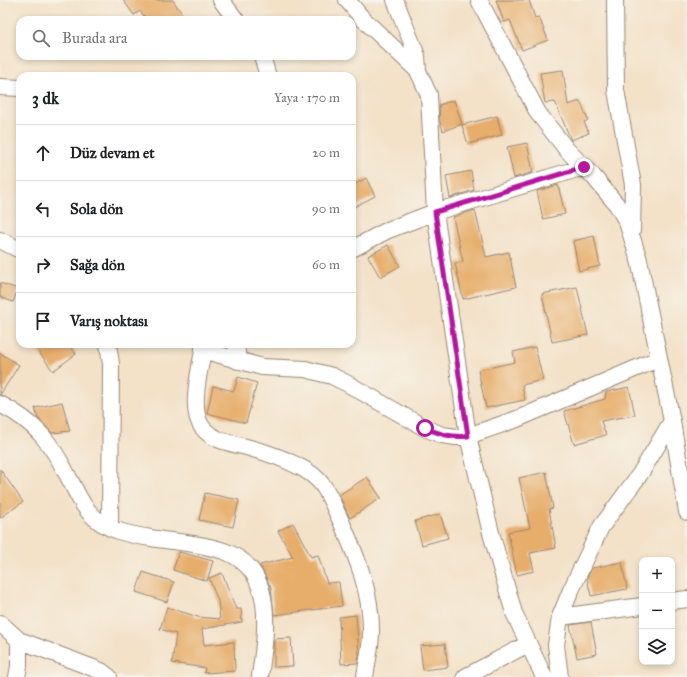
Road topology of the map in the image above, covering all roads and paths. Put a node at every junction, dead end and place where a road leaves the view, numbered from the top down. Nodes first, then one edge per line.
1 (221, 0) edge
2 (347, 0) edge
3 (395, 0) edge
4 (479, 0) edge
5 (615, 0) edge
6 (233, 16) edge
7 (263, 60) edge
8 (418, 71) junction
9 (267, 72) edge
10 (0, 88) edge
11 (16, 88) edge
12 (584, 167) junction
13 (435, 212) junction
14 (632, 238) junction
15 (0, 240) edge
16 (356, 247) edge
17 (16, 248) edge
18 (109, 348) edge
19 (203, 348) edge
20 (206, 348) edge
21 (236, 348) edge
22 (658, 359) junction
23 (238, 361) junction
24 (0, 404) edge
25 (672, 421) junction
26 (468, 436) junction
27 (687, 512) edge
28 (110, 528) junction
29 (687, 599) edge
30 (675, 601) edge
31 (639, 606) edge
32 (560, 617) junction
33 (0, 623) edge
34 (19, 640) junction
35 (528, 644) junction
36 (17, 677) edge
37 (109, 677) edge
38 (260, 677) edge
39 (365, 677) edge
40 (465, 677) edge
41 (544, 677) edge
42 (560, 677) edge

1 - 6 street
2 - 8 street
3 - 8 street
4 - 12 street
5 - 14 street
7 - 9 street
8 - 13 street
10 - 11 street
12 - 13 street
12 - 14 street
13 - 16 street
13 - 26 street
14 - 22 street
15 - 17 street
18 - 28 street
19 - 39 street
20 - 23 street
21 - 23 street
22 - 25 street
22 - 26 street
23 - 26 street
24 - 28 street
25 - 27 street
25 - 32 street
26 - 35 street
28 - 38 street
29 - 30 street
31 - 32 street
32 - 42 street
33 - 34 street
34 - 36 street
34 - 37 street
35 - 40 street
35 - 41 street

